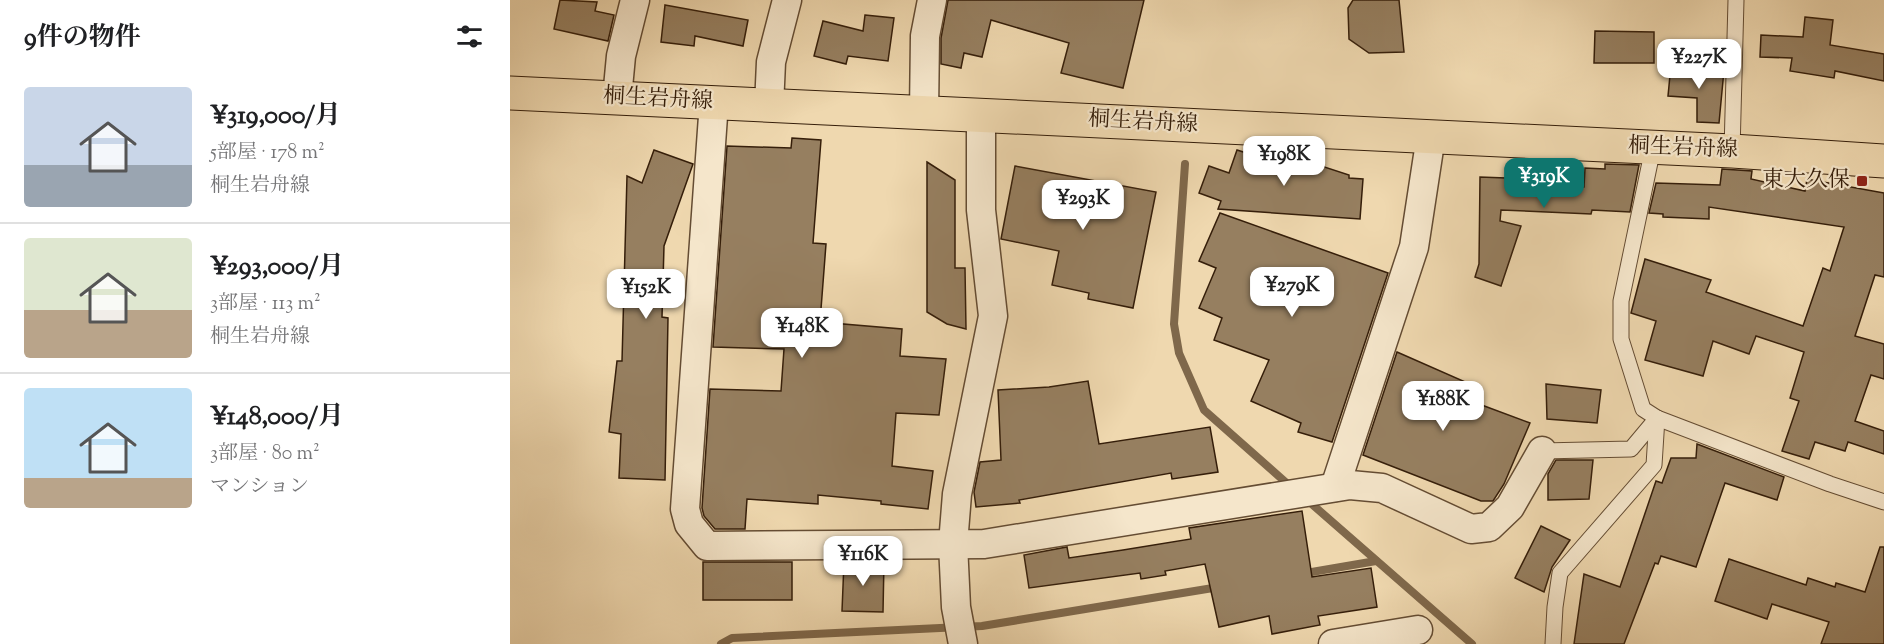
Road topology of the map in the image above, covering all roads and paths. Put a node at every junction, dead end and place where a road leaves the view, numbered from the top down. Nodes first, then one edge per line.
1 (635, 0) edge
2 (787, 0) edge
3 (932, 0) edge
4 (1736, 0) edge
5 (510, 93) edge
6 (617, 98) junction
7 (714, 102) junction
8 (769, 106) junction
9 (924, 113) junction
10 (981, 115) junction
11 (1431, 136) junction
12 (1653, 148) junction
13 (1732, 151) junction
14 (1884, 161) edge
15 (1657, 418) junction
16 (1542, 451) joint
17 (1335, 487) junction
18 (1884, 502) edge
19 (953, 544) junction
20 (1418, 630) dead end
21 (963, 644) edge
22 (1333, 644) edge
23 (1553, 644) edge

1 - 6 street
2 - 8 street
3 - 9 street
4 - 13 lane
5 - 6 main road, 桐生岩舟線
6 - 7 main road, 桐生岩舟線
7 - 8 main road, 桐生岩舟線
7 - 19 street
8 - 9 main road, 桐生岩舟線
9 - 10 main road, 桐生岩舟線
10 - 11 main road, 桐生岩舟線
10 - 19 street
11 - 12 main road, 桐生岩舟線
11 - 17 street
12 - 13 main road, 桐生岩舟線
12 - 15 lane
13 - 14 main road, 桐生岩舟線
15 - 16 lane
15 - 18 lane
15 - 23 lane
16 - 17 street
17 - 19 street
19 - 21 street
20 - 22 street

